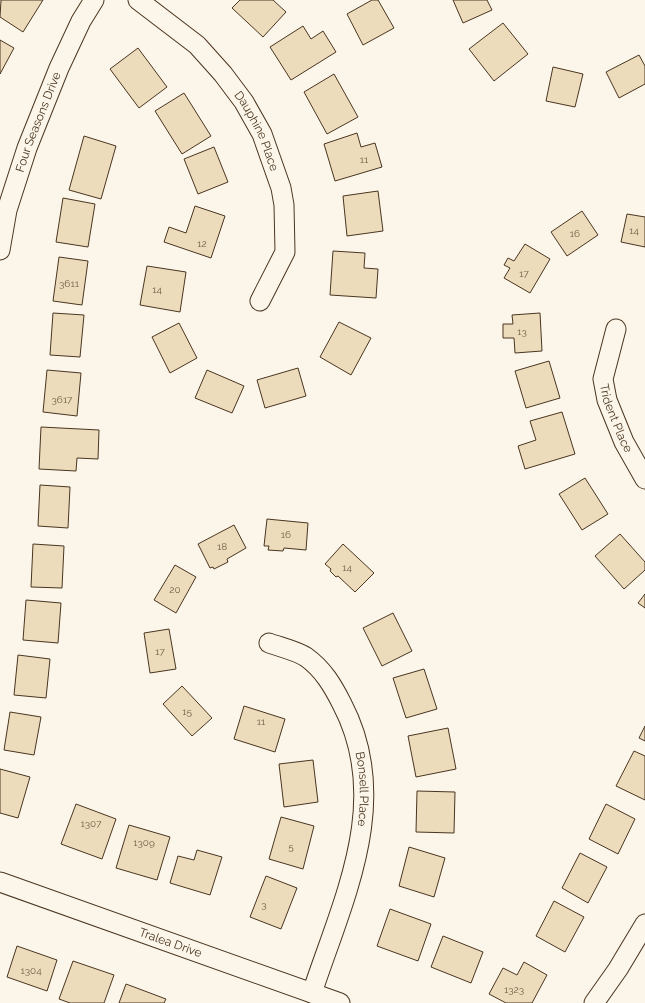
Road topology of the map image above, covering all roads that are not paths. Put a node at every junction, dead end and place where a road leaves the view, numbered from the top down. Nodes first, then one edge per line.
1 (94, 0) edge
2 (138, 0) edge
3 (0, 250) edge
4 (260, 301) dead end
5 (616, 330) dead end
6 (645, 479) edge
7 (269, 643) dead end
8 (0, 882) edge
9 (645, 924) edge
10 (312, 992) junction
11 (340, 1003) edge
12 (594, 1003) edge

1 - 3 street, Four Seasons Drive
2 - 4 street, Dauphine Place
5 - 6 street, Trident Place
7 - 10 street, Bonsell Place
8 - 10 street, Tralea Drive
9 - 12 street
10 - 11 street, Tralea Drive

